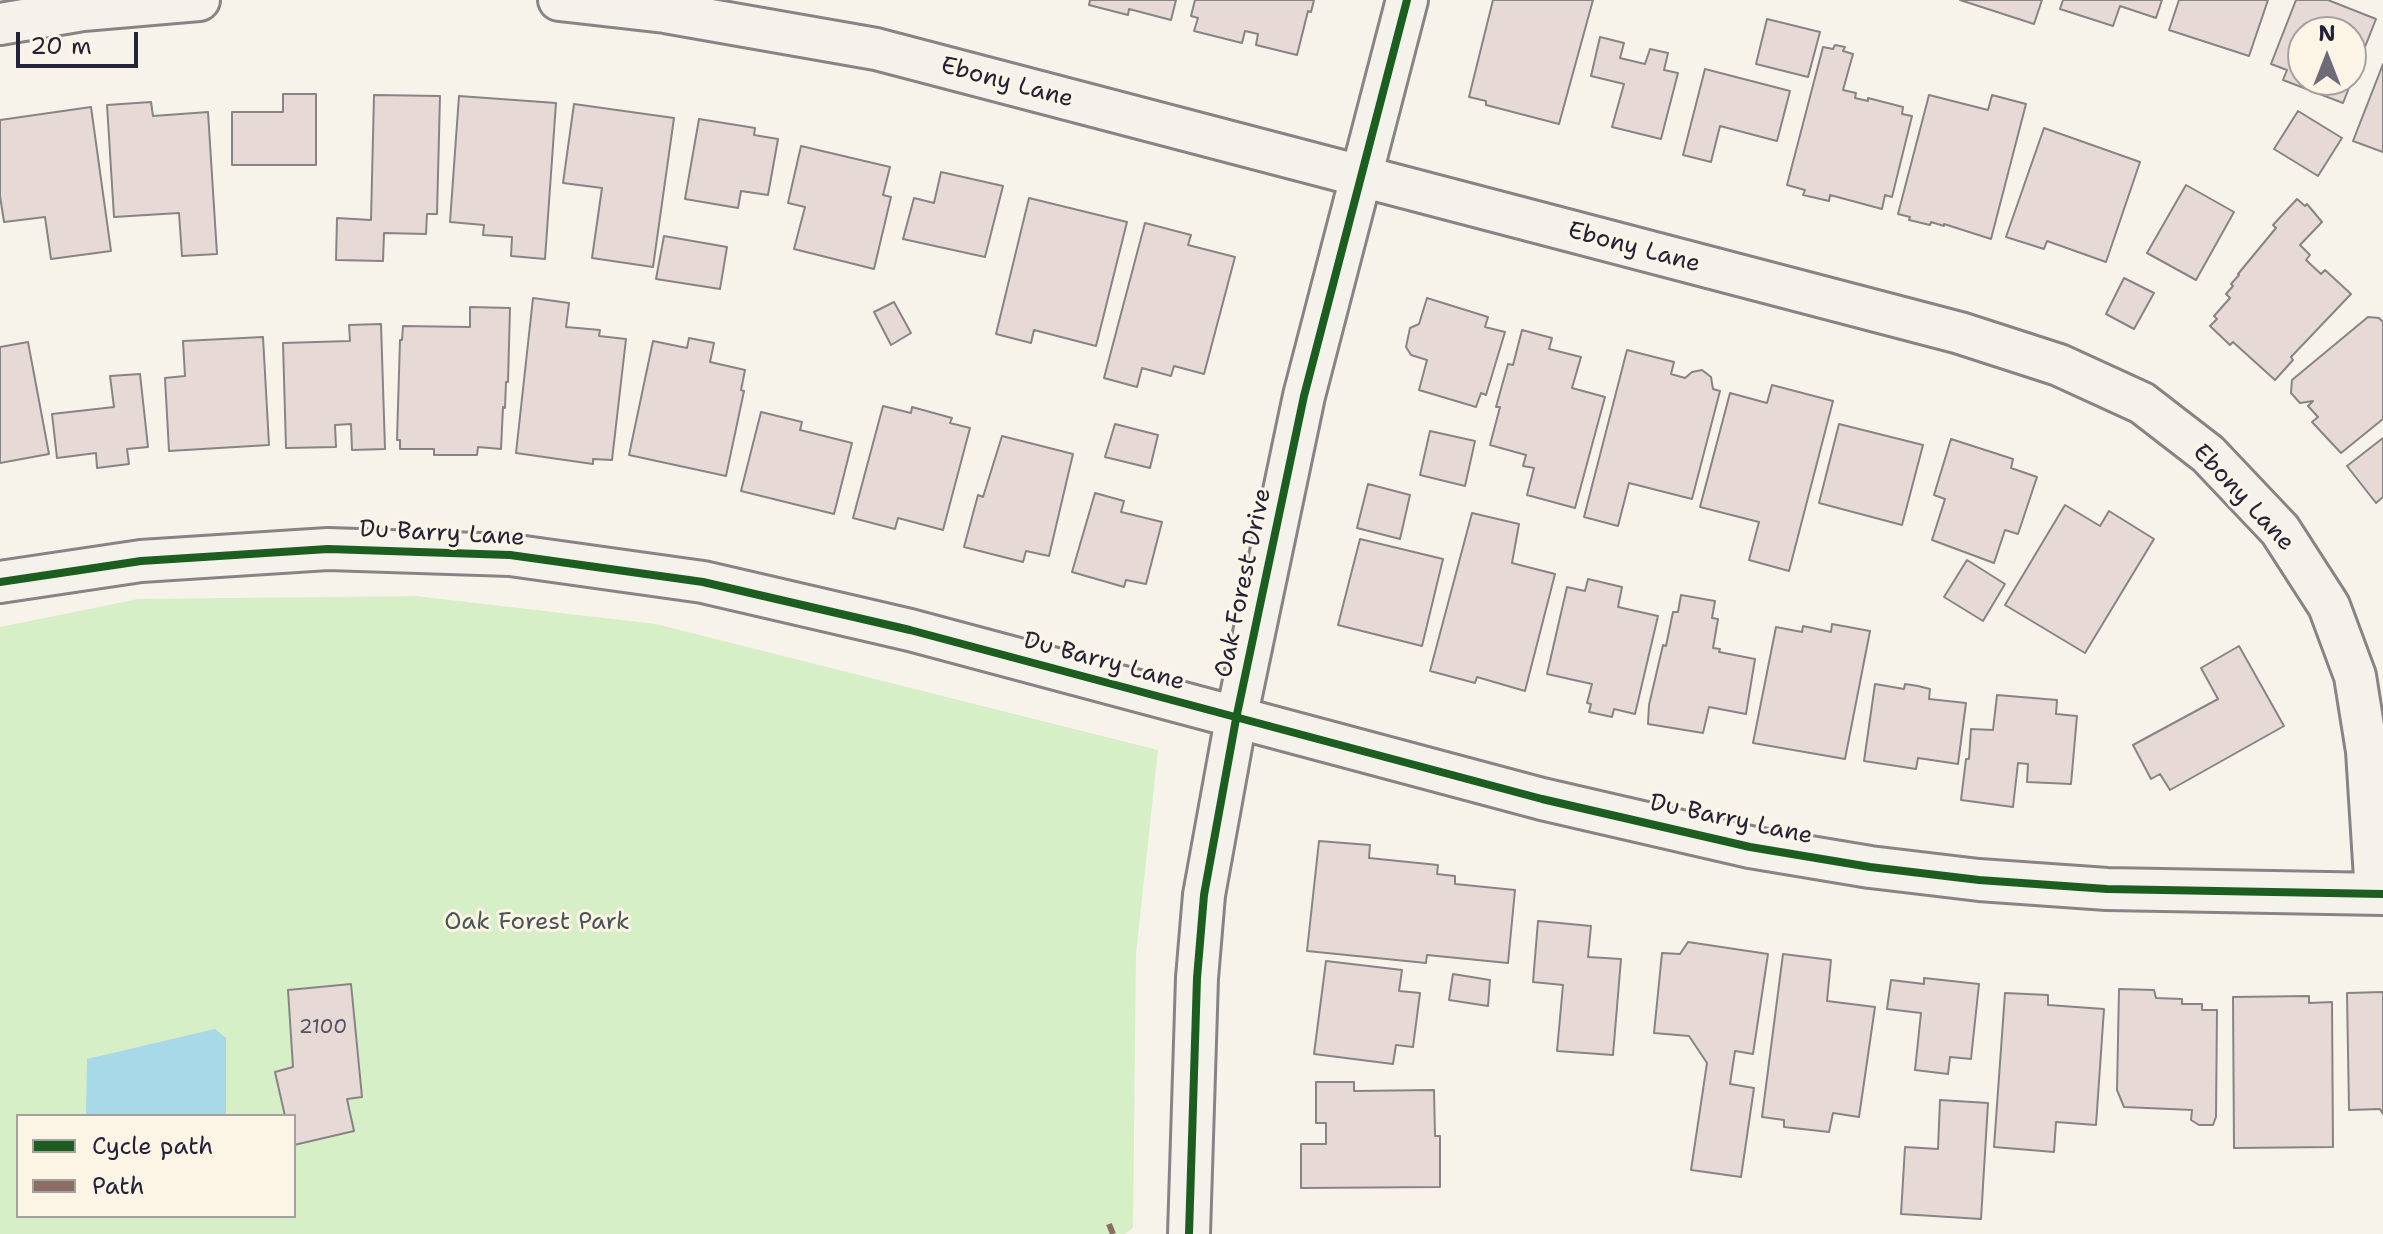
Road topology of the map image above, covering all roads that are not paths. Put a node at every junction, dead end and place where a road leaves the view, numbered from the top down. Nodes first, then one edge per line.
1 (199, 0) edge
2 (559, 0) edge
3 (1407, 0) edge
4 (0, 24) edge
5 (1360, 176) junction
6 (0, 582) edge
7 (1236, 719) junction
8 (2380, 894) edge
9 (1189, 1234) edge

1 - 4 street
2 - 5 street, Ebony Lane
3 - 5 street, Oak Forest Drive
5 - 7 street, Oak Forest Drive
5 - 8 street, Ebony Lane
6 - 7 street, Du Barry Lane
7 - 8 street, Du Barry Lane
7 - 9 street, Oak Forest Drive

